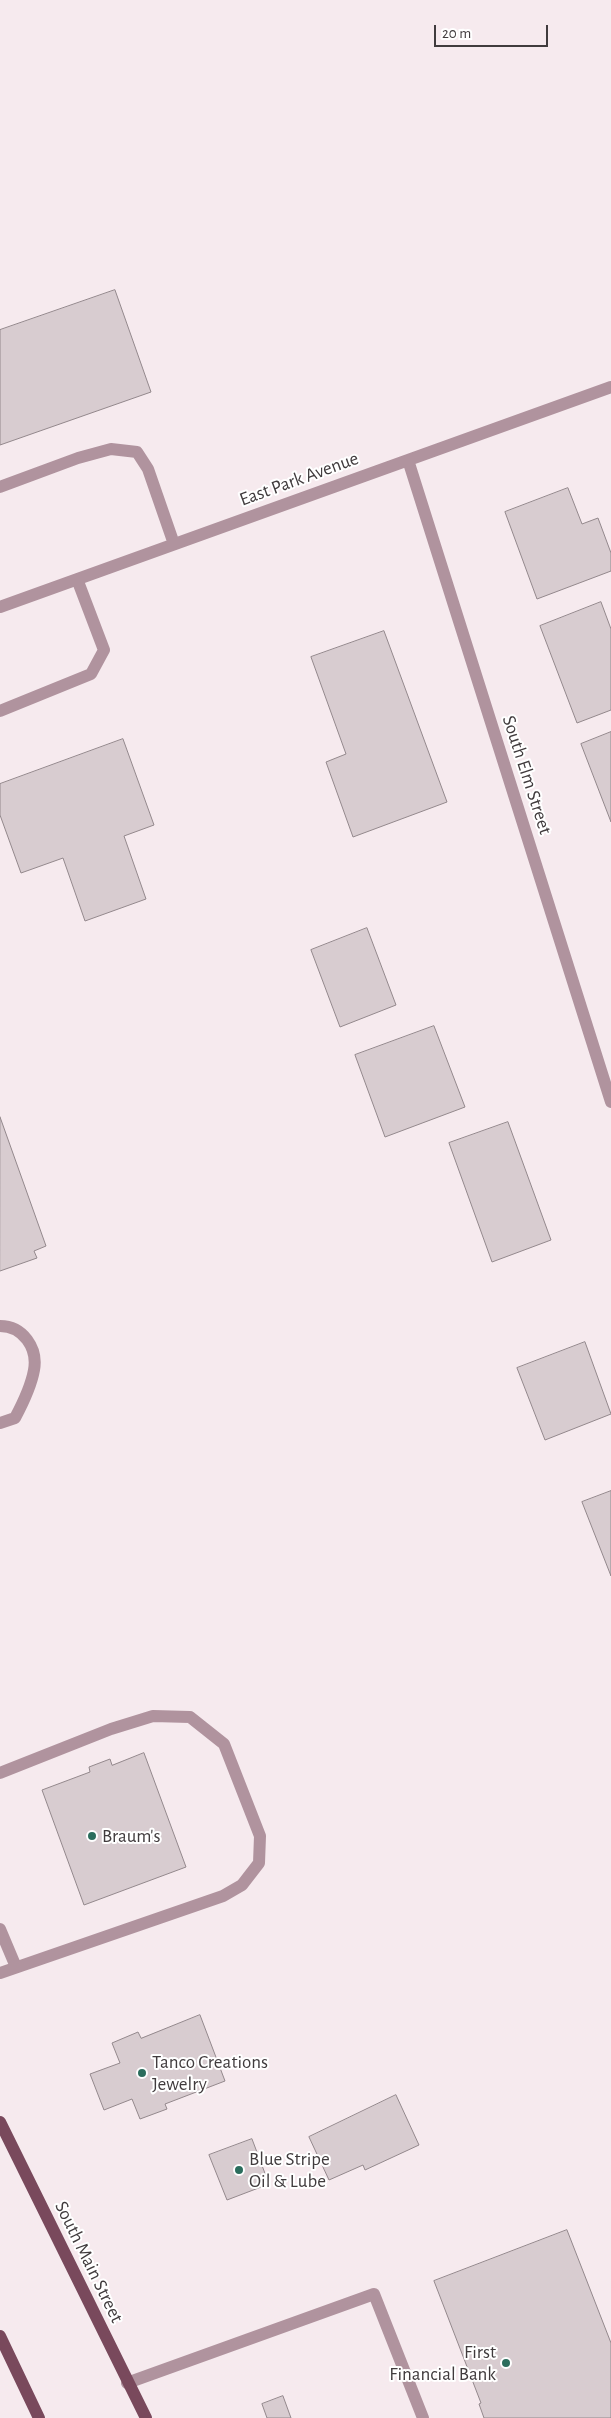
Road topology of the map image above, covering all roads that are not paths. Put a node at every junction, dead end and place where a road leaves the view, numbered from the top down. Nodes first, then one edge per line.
1 (611, 387) edge
2 (408, 460) junction
3 (0, 487) edge
4 (174, 544) junction
5 (77, 579) junction
6 (0, 607) edge
7 (0, 711) edge
8 (611, 1102) edge
9 (0, 1326) edge
10 (0, 1423) edge
11 (0, 1773) edge
12 (0, 1929) edge
13 (16, 1967) junction
14 (0, 1973) edge
15 (0, 2122) edge
16 (0, 2336) edge
17 (127, 2383) junction
18 (39, 2418) edge
19 (146, 2418) edge
20 (423, 2418) edge

1 - 2 street, East Park Avenue
2 - 4 street, East Park Avenue
2 - 8 street, South Elm Street
3 - 4 street
4 - 5 street, East Park Avenue
5 - 6 street, East Park Avenue
5 - 7 street
9 - 10 street
11 - 13 street
12 - 13 street
13 - 14 street
15 - 17 main road, South Main Street
16 - 18 main road
17 - 19 main road, South Main Street
17 - 20 street

